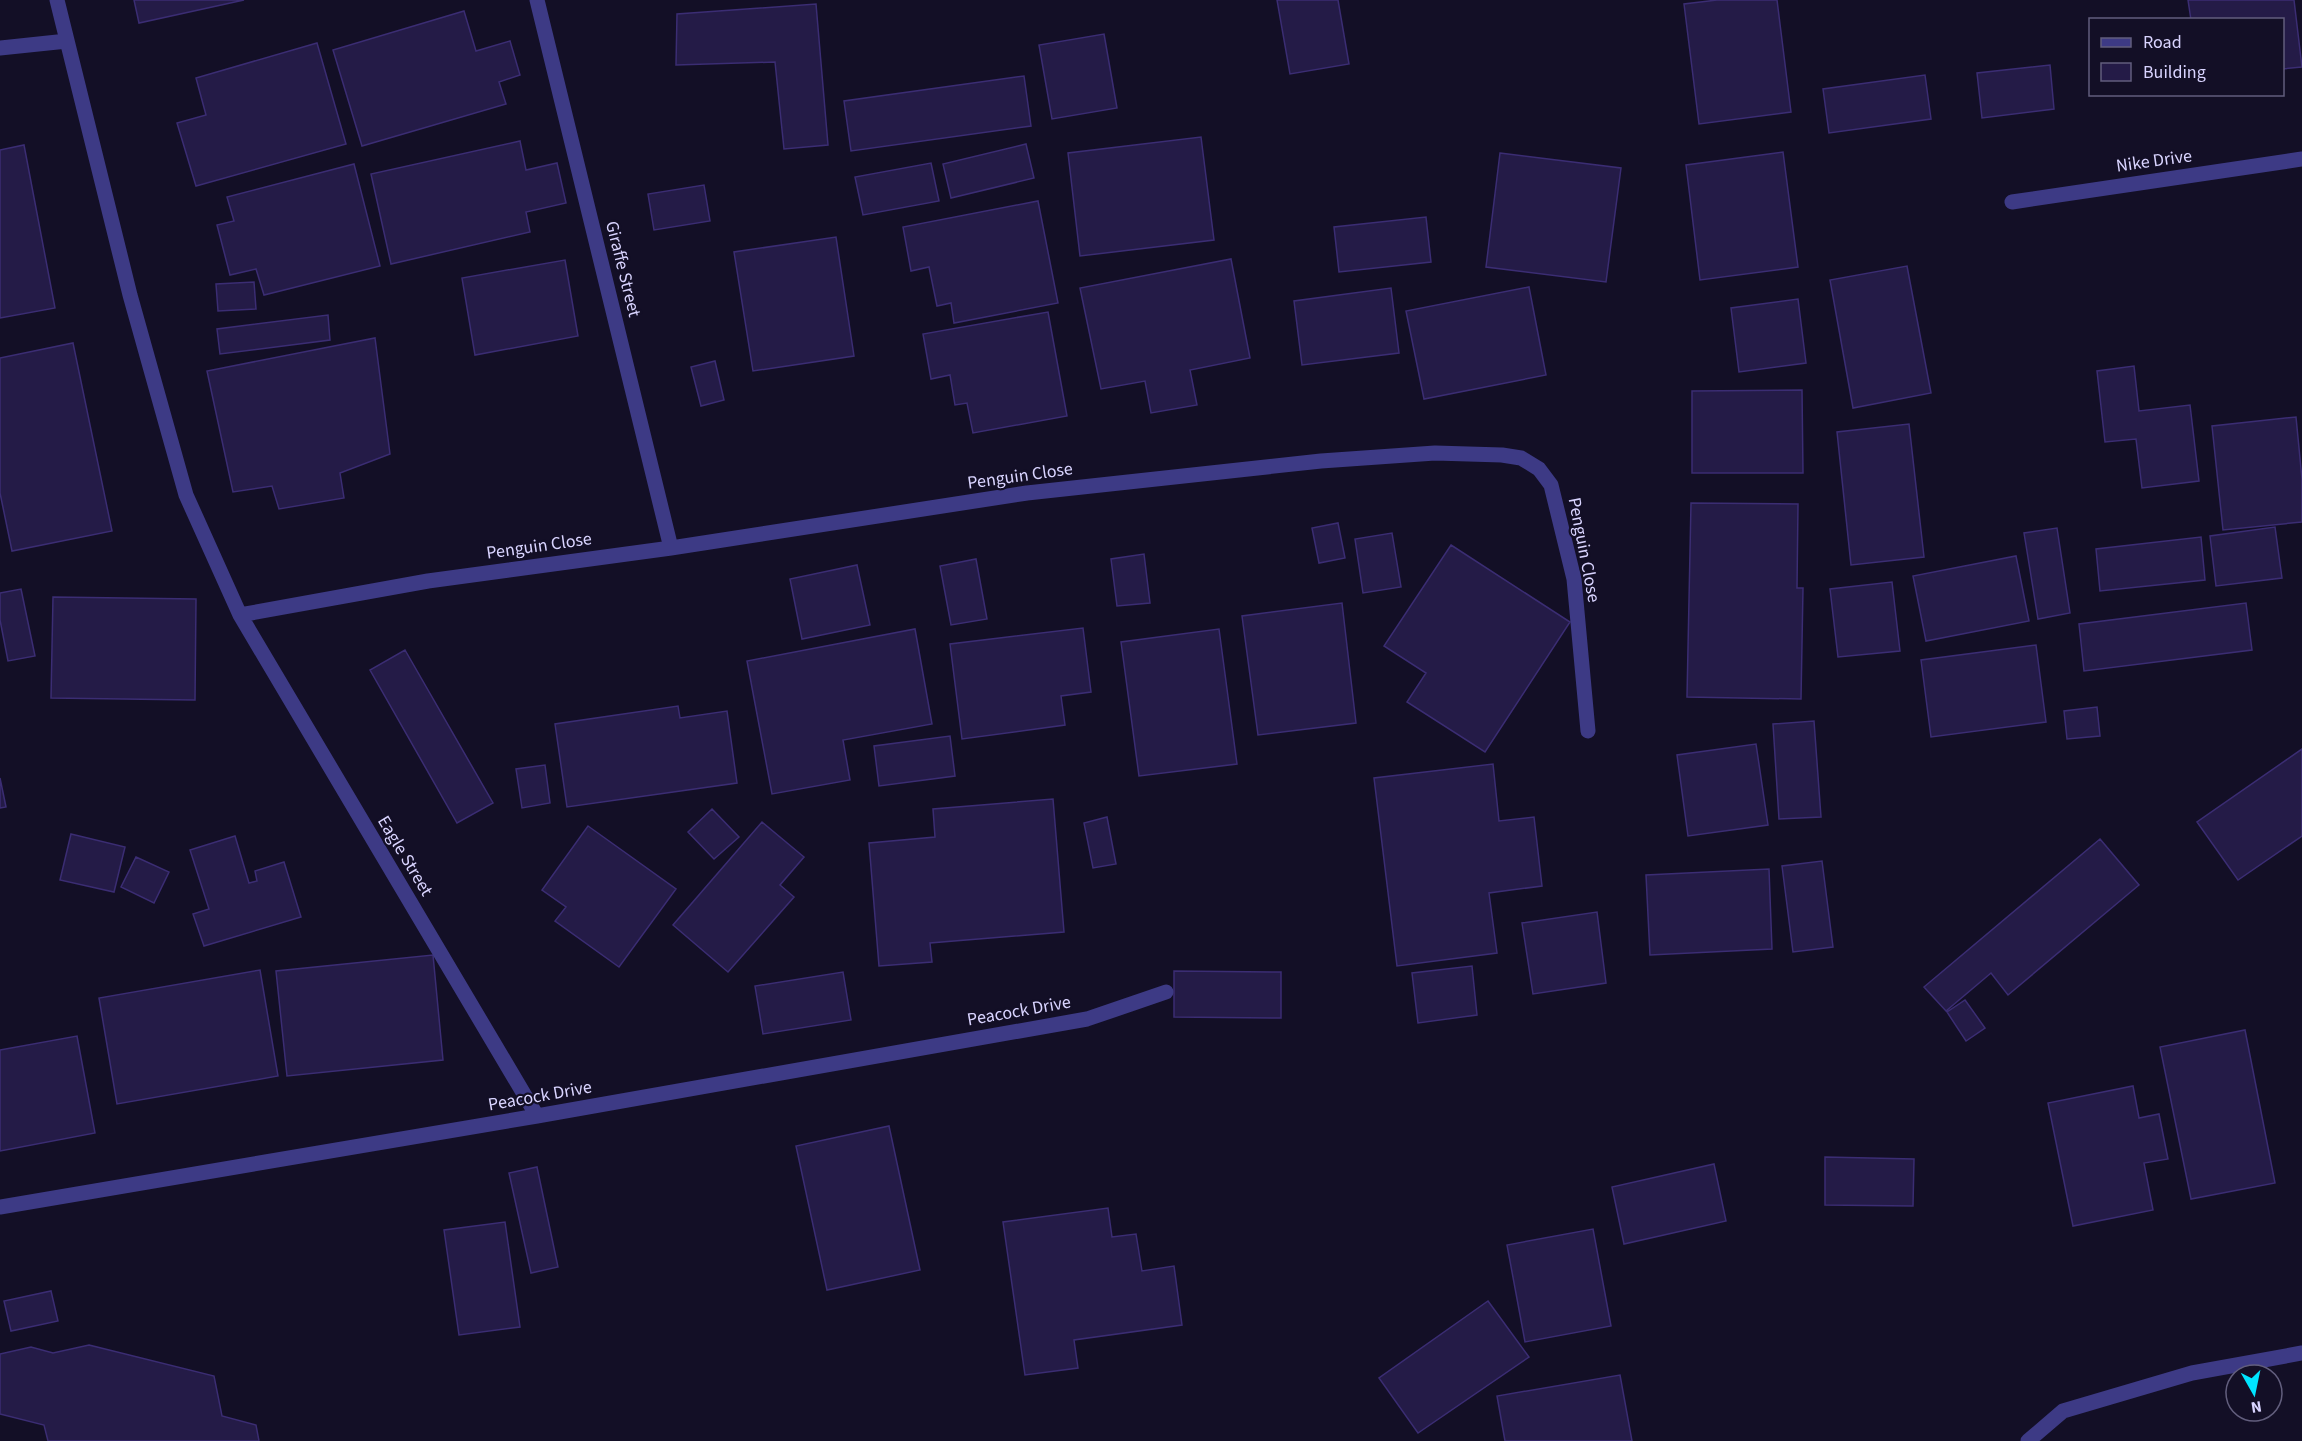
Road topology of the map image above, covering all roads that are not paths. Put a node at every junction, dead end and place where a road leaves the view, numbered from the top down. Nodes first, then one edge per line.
1 (57, 0) edge
2 (537, 0) edge
3 (67, 41) junction
4 (0, 48) edge
5 (2302, 159) edge
6 (2012, 202) dead end
7 (671, 548) junction
8 (240, 615) junction
9 (1587, 731) dead end
10 (1166, 992) dead end
11 (537, 1116) junction
12 (0, 1207) edge
13 (2302, 1353) edge
14 (2028, 1441) edge

1 - 3 street, Eagle Street
2 - 7 street, Giraffe Street
3 - 4 street
3 - 8 street, Eagle Street
5 - 6 street, Nike Drive
7 - 8 street, Penguin Close
7 - 9 street, Penguin Close
8 - 11 street, Eagle Street
10 - 11 street, Peacock Drive
11 - 12 street, Peacock Drive
13 - 14 street

